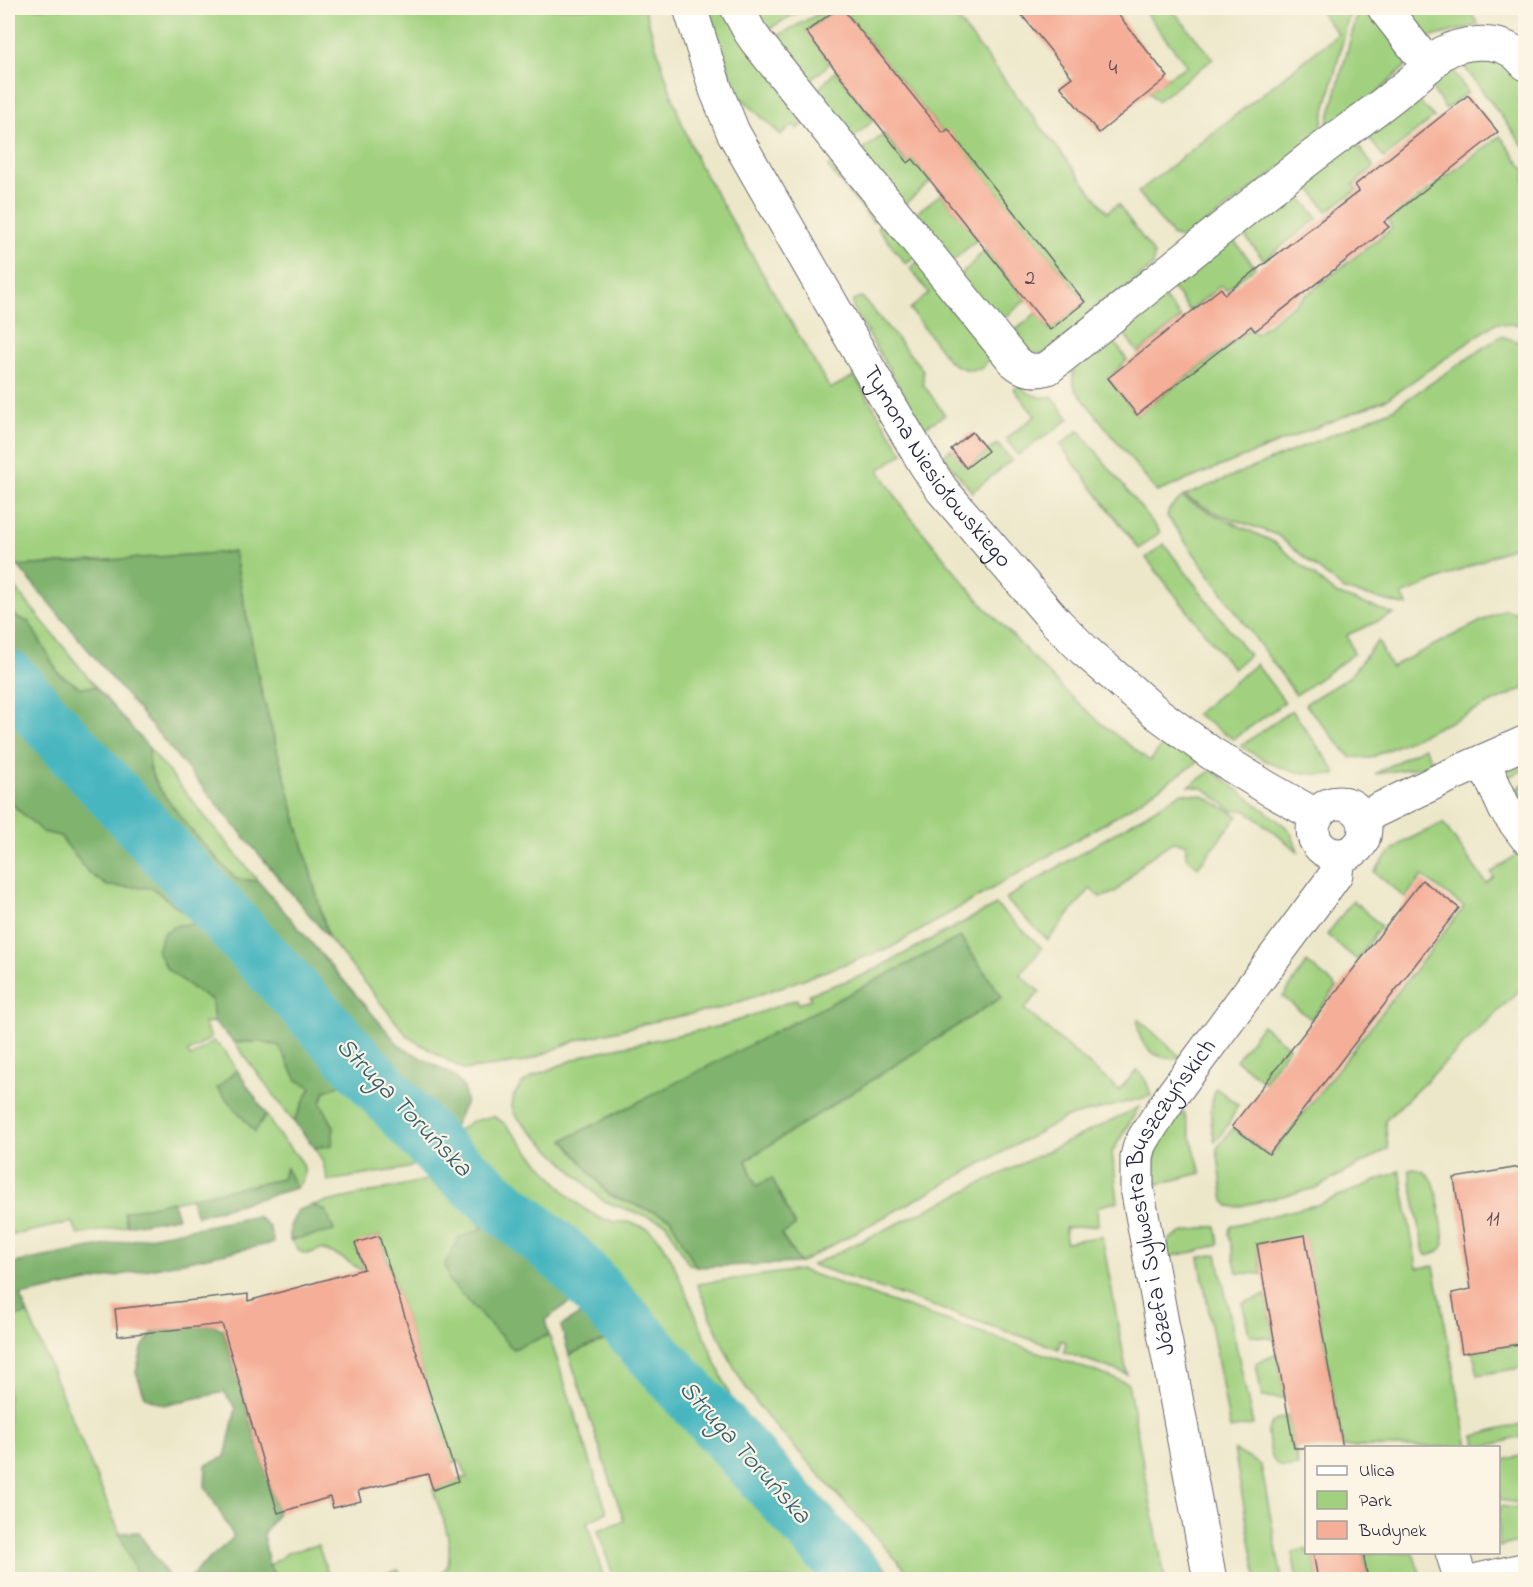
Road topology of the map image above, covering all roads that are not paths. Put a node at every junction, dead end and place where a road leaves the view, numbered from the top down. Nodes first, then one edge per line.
1 (690, 8) edge
2 (737, 8) edge
3 (1384, 8) edge
4 (1526, 64) edge
5 (1429, 66) junction
6 (1526, 742) edge
7 (1483, 761) junction
8 (1317, 816) junction
9 (1363, 817) junction
10 (1526, 837) edge
11 (1338, 856) junction
12 (1453, 1554) edge
13 (1526, 1569) edge
14 (1210, 1580) edge
15 (1461, 1580) edge
16 (1478, 1580) edge

1 - 8 street, Tymona Niesiołowskiego
2 - 5 street
3 - 5 street
4 - 5 street
6 - 7 street
7 - 9 street
7 - 10 street
8 - 9 street
8 - 11 street
9 - 11 street
11 - 14 street, Józefa i Sylwestra Buszczyńskich
12 - 15 street
13 - 16 street

